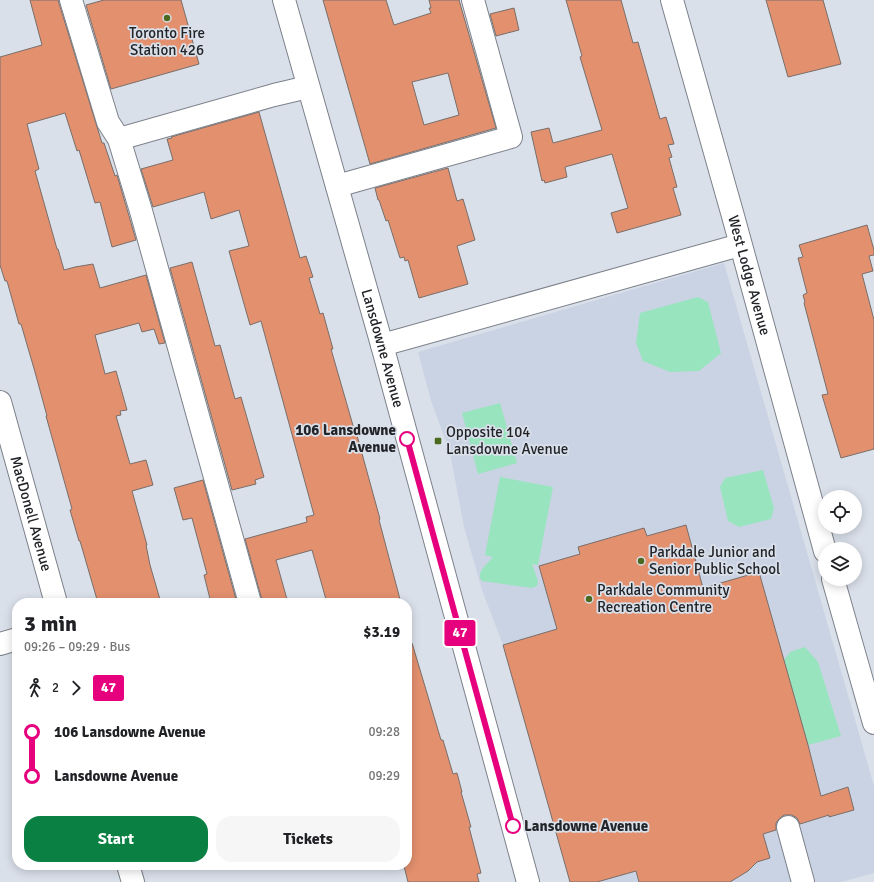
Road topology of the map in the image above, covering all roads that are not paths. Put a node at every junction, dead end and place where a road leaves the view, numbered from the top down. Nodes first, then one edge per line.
1 (71, 0) edge
2 (284, 0) edge
3 (473, 0) edge
4 (672, 0) edge
5 (308, 87) junction
6 (119, 139) junction
7 (336, 186) junction
8 (740, 245) junction
9 (382, 345) junction
10 (0, 402) edge
11 (822, 542) edge
12 (835, 586) edge
13 (55, 598) edge
14 (249, 598) edge
15 (12, 640) edge
16 (0, 644) edge
17 (874, 723) edge
18 (788, 827) dead end
19 (129, 870) edge
20 (133, 882) edge
21 (528, 882) edge
22 (803, 882) edge

1 - 6 street
2 - 5 street, Lansdowne Avenue
3 - 7 street
4 - 8 street, West Lodge Avenue
5 - 6 street
5 - 7 street, Lansdowne Avenue
6 - 14 street
7 - 9 street, Lansdowne Avenue
8 - 9 street
8 - 11 street, West Lodge Avenue
9 - 21 street, Lansdowne Avenue
10 - 13 street, MacDonell Avenue
12 - 17 street
15 - 16 street
18 - 22 street
19 - 20 street

